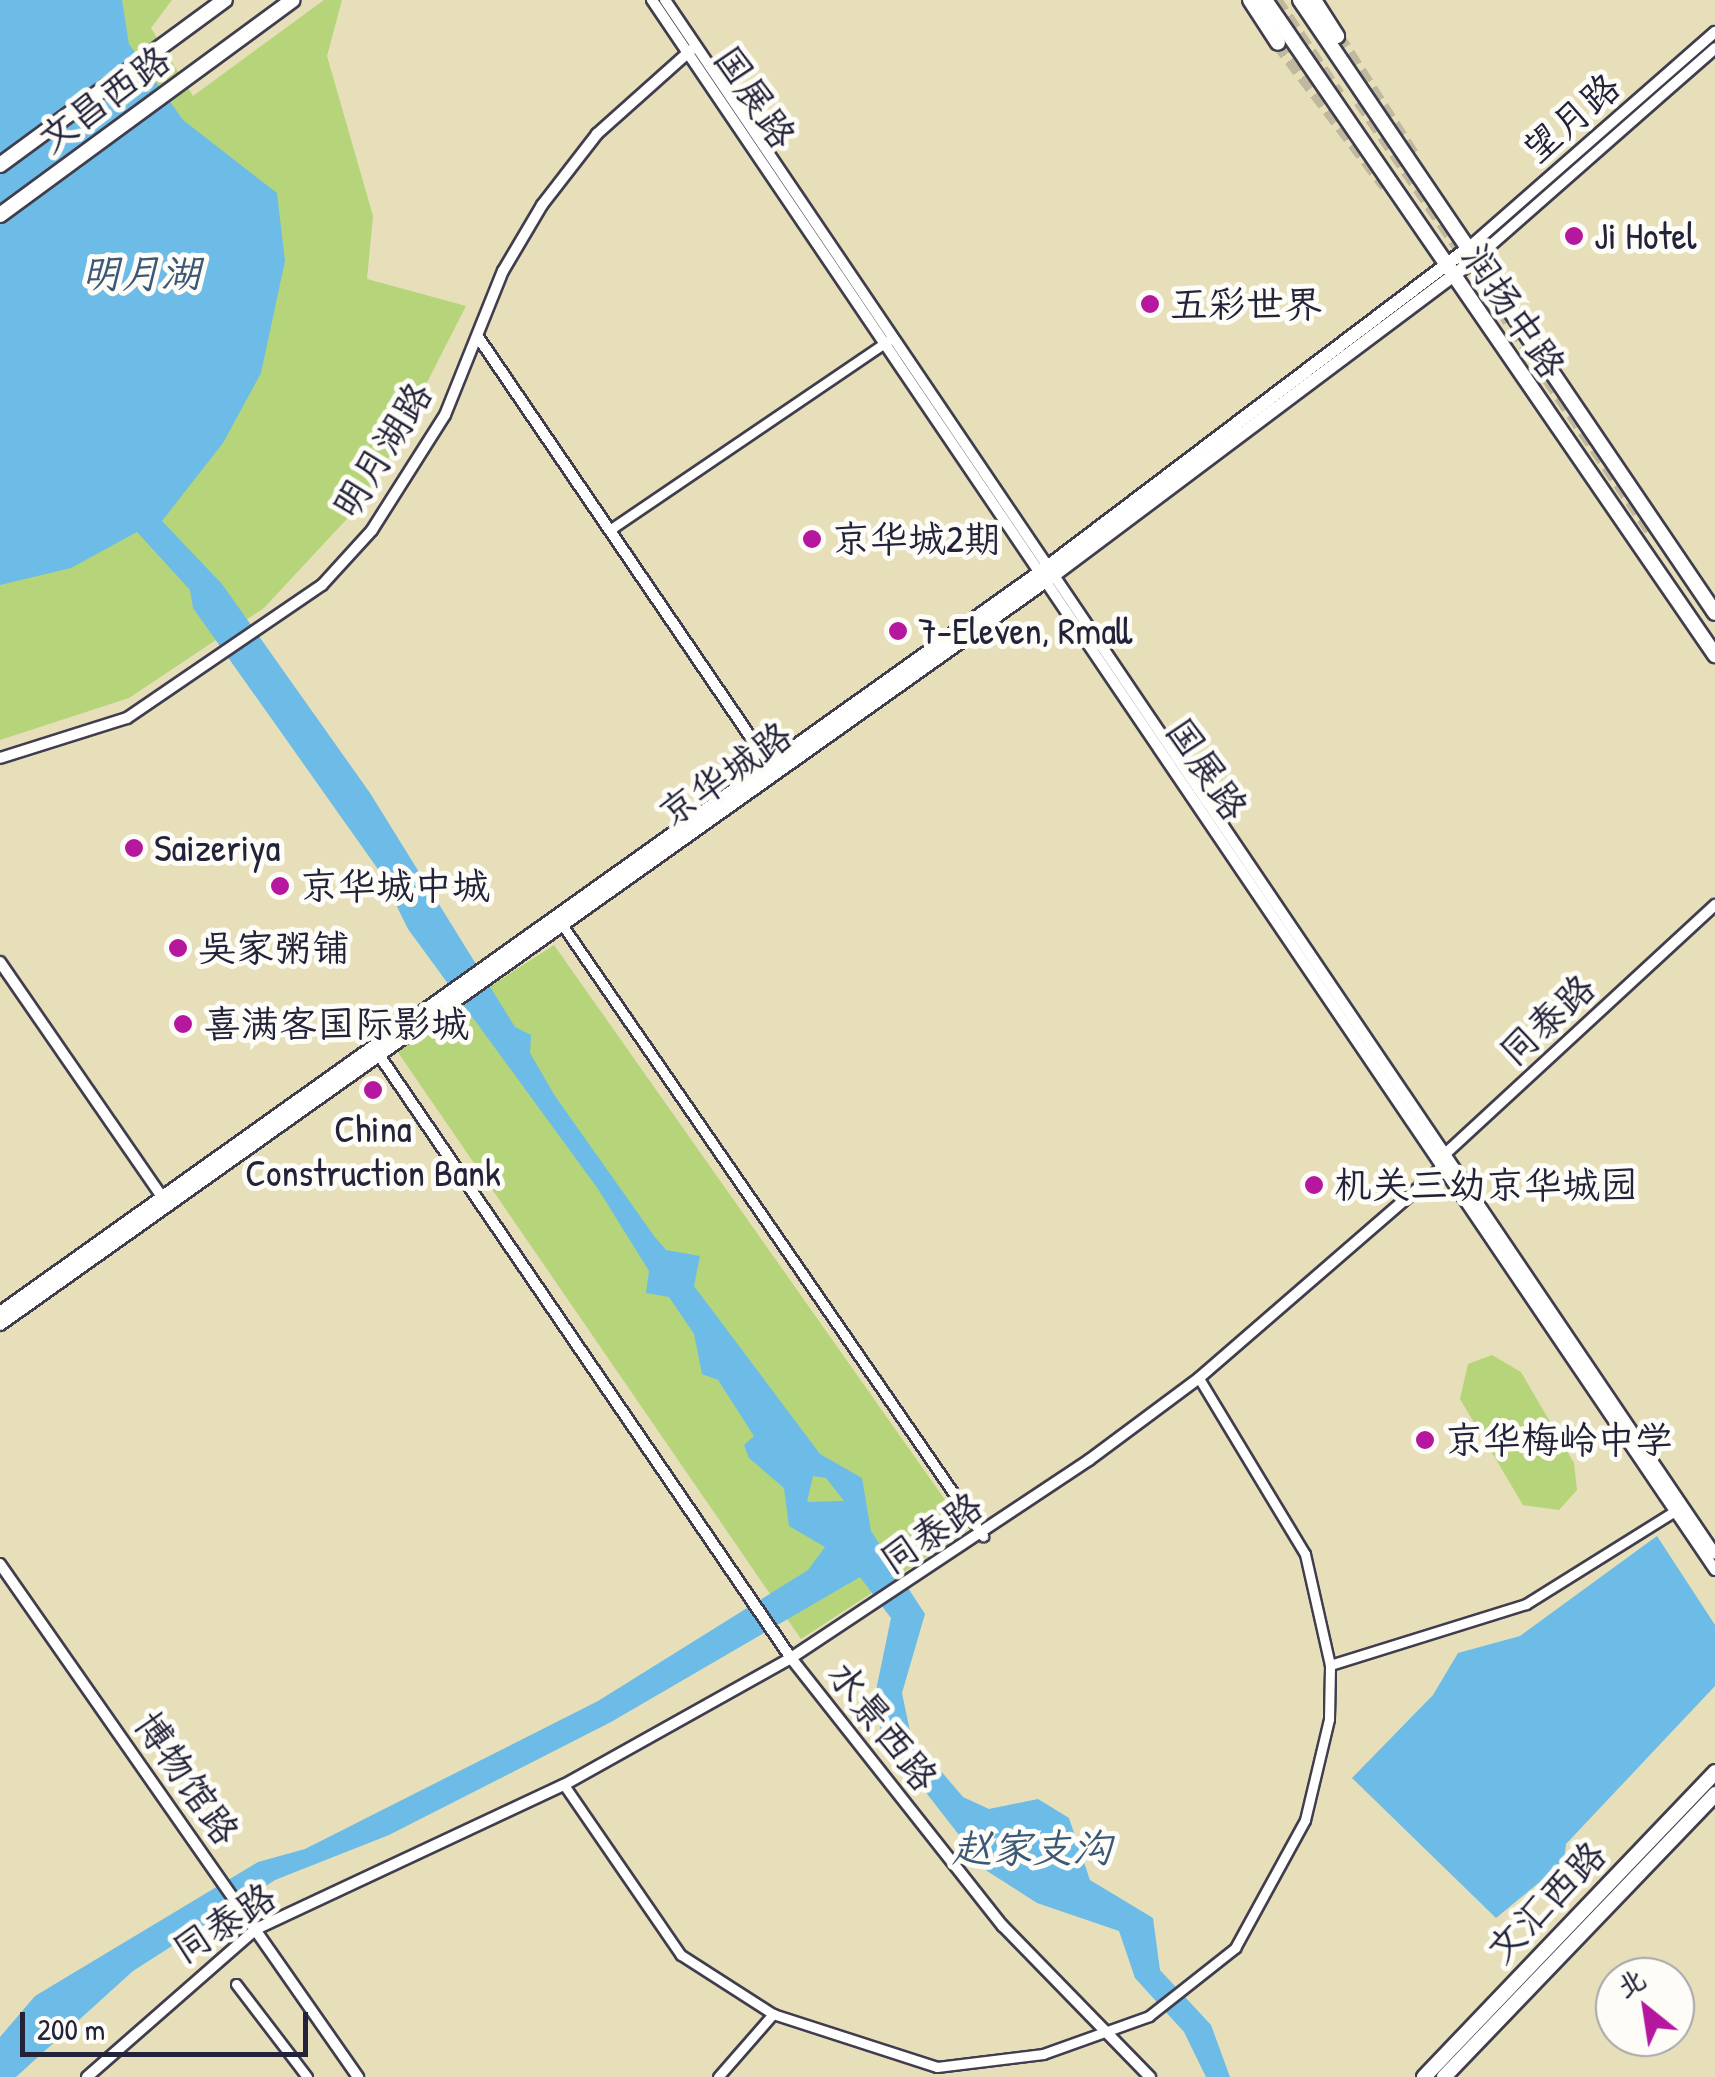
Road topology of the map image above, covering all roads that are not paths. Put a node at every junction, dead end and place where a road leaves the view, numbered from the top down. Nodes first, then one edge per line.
1 (225, 0) edge
2 (294, 0) edge
3 (652, 0) edge
4 (665, 0) edge
5 (1250, 0) edge
6 (1265, 0) edge
7 (1300, 0) edge
8 (1314, 0) edge
9 (1715, 32) edge
10 (1337, 36) tunnel mouth
11 (1278, 43) tunnel mouth
12 (1715, 48) edge
13 (692, 49) junction
14 (0, 165) edge
15 (0, 215) edge
16 (1471, 254) junction
17 (1449, 272) junction
18 (478, 337) junction
19 (891, 339) junction
20 (611, 530) junction
21 (1046, 574) junction
22 (1715, 612) edge
23 (1715, 655) edge
24 (0, 758) edge
25 (773, 771) junction
26 (1715, 904) edge
27 (563, 926) junction
28 (0, 962) edge
29 (499, 964) junction
30 (436, 1008) junction
31 (379, 1055) junction
32 (1444, 1156) junction
33 (1440, 1169) junction
34 (166, 1202) junction
35 (0, 1313) edge
36 (0, 1324) edge
37 (1199, 1378) junction
38 (1676, 1511) junction
39 (984, 1536) junction
40 (1715, 1554) edge
41 (0, 1564) edge
42 (1715, 1570) edge
43 (791, 1658) junction
44 (1330, 1666) junction
45 (1715, 1772) edge
46 (564, 1785) junction
47 (1715, 1794) edge
48 (256, 1929) junction
49 (236, 1984) dead end
50 (773, 2014) junction
51 (1112, 2036) junction
52 (87, 2077) edge
53 (307, 2077) edge
54 (358, 2077) edge
55 (718, 2077) edge
56 (1150, 2077) edge
57 (1424, 2077) edge
58 (1444, 2077) edge

1 - 14 main road, 文昌西路
2 - 15 main road, 文昌西路
3 - 13 street, 国展路
4 - 13 street, 国展路
5 - 11 main road
6 - 17 main road, 润扬中路
7 - 16 main road, 润扬中路
8 - 10 main road
9 - 16 street, 望月路
12 - 16 street, 望月路
13 - 18 street, 明月湖路
13 - 19 street, 国展路
16 - 17 main road, 京华城路
16 - 22 main road, 润扬中路
17 - 21 main road, 京华城路
17 - 23 main road, 润扬中路
18 - 20 street
18 - 24 street, 明月湖路
19 - 20 street
19 - 21 street, 国展路
20 - 25 street
21 - 25 main road, 京华城路
21 - 32 street, 国展路
21 - 33 street, 国展路
25 - 27 main road, 京华城路
25 - 29 main road, 京华城路
26 - 32 street, 同泰路
27 - 29 main road, 京华城路
27 - 39 street
28 - 34 street
29 - 30 main road, 京华城路
30 - 31 main road, 京华城路
30 - 34 main road, 京华城路
31 - 34 main road, 京华城路
31 - 43 street, 水景西路
32 - 33 street, 同泰路
32 - 40 street, 国展路
33 - 37 street, 同泰路
33 - 38 street, 国展路
34 - 35 main road, 京华城路
34 - 36 main road, 京华城路
37 - 39 street, 同泰路
37 - 44 street
38 - 42 street, 国展路
38 - 44 street
39 - 43 street, 同泰路
41 - 48 street, 博物馆路
43 - 46 street, 同泰路
43 - 51 street, 水景西路
44 - 51 street
45 - 57 main road, 文汇西路
46 - 48 street, 同泰路
46 - 50 street
47 - 58 main road, 文汇西路
48 - 52 street, 同泰路
48 - 54 street, 博物馆路
49 - 53 street
50 - 51 street
50 - 55 street
51 - 56 street, 水景西路

